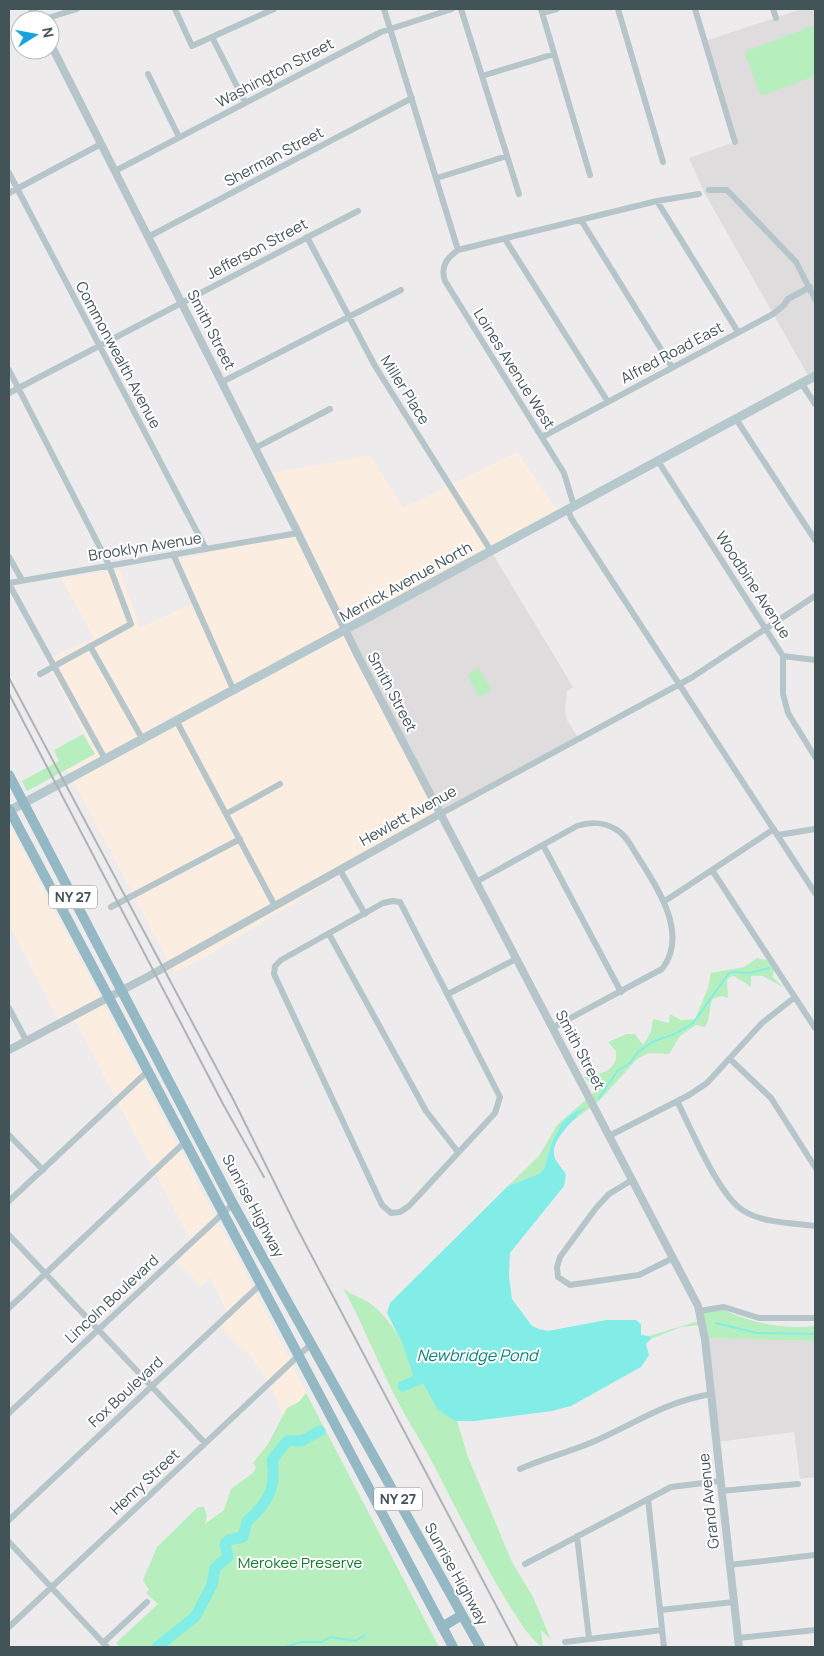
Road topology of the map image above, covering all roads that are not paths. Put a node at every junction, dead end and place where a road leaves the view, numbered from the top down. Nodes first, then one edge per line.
1 (77, 9) edge
2 (175, 9) edge
3 (274, 9) edge
4 (384, 9) edge
5 (452, 9) edge
6 (461, 9) edge
7 (557, 9) edge
8 (618, 9) edge
9 (695, 9) edge
10 (773, 9) edge
11 (541, 11) edge
12 (60, 14) edge
13 (776, 18) dead end
14 (390, 28) junction
15 (212, 36) junction
16 (554, 54) junction
17 (59, 60) edge
18 (148, 74) dead end
19 (482, 76) junction
20 (412, 98) junction
21 (245, 102) junction
22 (179, 137) junction
23 (735, 142) dead end
24 (101, 144) junction
25 (507, 156) junction
26 (663, 162) dead end
27 (115, 171) junction
28 (9, 173) edge
29 (590, 175) dead end
30 (437, 178) junction
31 (17, 189) junction
32 (709, 190) dead end
33 (9, 193) edge
34 (519, 194) dead end
35 (699, 194) dead end
36 (657, 202) junction
37 (358, 211) dead end
38 (581, 220) junction
39 (148, 237) junction
40 (307, 237) junction
41 (505, 239) junction
42 (458, 250) junction
43 (810, 287) junction
44 (401, 290) dead end
45 (815, 298) edge
46 (182, 303) junction
47 (348, 316) junction
48 (738, 332) junction
49 (100, 346) junction
50 (672, 367) junction
51 (9, 370) edge
52 (815, 376) edge
53 (222, 382) junction
54 (802, 384) junction
55 (18, 388) junction
56 (9, 394) edge
57 (608, 402) junction
58 (815, 404) edge
59 (330, 409) dead end
60 (736, 419) junction
61 (542, 437) junction
62 (255, 448) junction
63 (658, 461) junction
64 (571, 508) junction
65 (298, 533) junction
66 (815, 540) edge
67 (206, 549) junction
68 (491, 551) junction
69 (173, 554) junction
70 (9, 557) edge
71 (109, 565) junction
72 (22, 580) junction
73 (9, 584) edge
74 (815, 596) edge
75 (766, 628) junction
76 (345, 631) junction
77 (90, 646) junction
78 (784, 656) junction
79 (815, 660) edge
80 (54, 665) junction
81 (40, 674) dead end
82 (680, 684) junction
83 (234, 691) junction
84 (177, 722) junction
85 (143, 740) junction
86 (815, 757) edge
87 (105, 759) junction
88 (9, 775) edge
89 (280, 784) dead end
90 (23, 803) junction
91 (9, 811) edge
92 (226, 814) junction
93 (440, 814) junction
94 (815, 829) edge
95 (776, 832) junction
96 (240, 840) junction
97 (543, 845) junction
98 (340, 870) junction
99 (712, 870) junction
100 (476, 882) junction
101 (815, 893) edge
102 (665, 901) junction
103 (111, 906) dead end
104 (275, 906) junction
105 (365, 914) junction
106 (330, 934) junction
107 (516, 959) junction
108 (123, 990) junction
109 (621, 992) junction
110 (448, 994) junction
111 (109, 996) junction
112 (795, 997) junction
113 (9, 1008) edge
114 (552, 1028) junction
115 (815, 1028) edge
116 (26, 1040) junction
117 (9, 1050) edge
118 (730, 1059) junction
119 (148, 1071) junction
120 (677, 1101) junction
121 (9, 1135) edge
122 (609, 1136) junction
123 (186, 1141) junction
124 (458, 1152) junction
125 (815, 1168) edge
126 (43, 1170) junction
127 (632, 1180) junction
128 (9, 1201) edge
129 (233, 1204) junction
130 (223, 1212) junction
131 (815, 1226) edge
132 (9, 1235) edge
133 (673, 1258) junction
134 (45, 1274) junction
135 (261, 1284) junction
136 (9, 1308) edge
137 (700, 1311) junction
138 (815, 1318) edge
139 (98, 1330) junction
140 (311, 1344) junction
141 (706, 1352) joint
142 (299, 1355) junction
143 (151, 1386) junction
144 (711, 1394) junction
145 (9, 1413) edge
146 (205, 1443) junction
147 (520, 1469) dead end
148 (720, 1481) junction
149 (798, 1484) dead end
150 (721, 1491) junction
151 (648, 1499) junction
152 (9, 1520) edge
153 (577, 1536) junction
154 (9, 1542) edge
155 (815, 1555) edge
156 (525, 1564) dead end
157 (730, 1564) junction
158 (51, 1587) junction
159 (146, 1602) dead end
160 (734, 1602) junction
161 (660, 1610) junction
162 (462, 1615) junction
163 (9, 1627) edge
164 (442, 1627) junction
165 (662, 1630) junction
166 (815, 1630) edge
167 (589, 1638) junction
168 (738, 1638) junction
169 (565, 1642) dead end
170 (105, 1645) edge
171 (453, 1647) edge
172 (480, 1647) edge
173 (664, 1647) edge
174 (739, 1647) edge

1 - 12 street
2 - 15 street
3 - 15 street
4 - 14 street
5 - 14 street, Washington Street
6 - 19 street
7 - 11 street
8 - 26 street
9 - 23 street
10 - 13 street
11 - 16 street
14 - 20 street
14 - 21 street, Washington Street
15 - 21 street
16 - 19 street
16 - 29 street
17 - 24 street, Smith Street
18 - 22 street
19 - 25 street
20 - 30 street
20 - 39 street, Sherman Street
21 - 22 street, Washington Street
22 - 27 street, Washington Street
24 - 27 street, Smith Street
24 - 31 street
25 - 30 street
25 - 34 street
27 - 39 street, Smith Street
28 - 31 street, Commonwealth Avenue
30 - 42 street
31 - 33 street
31 - 49 street, Commonwealth Avenue
32 - 43 street
35 - 36 street
36 - 38 street
36 - 48 street
37 - 40 street, Jefferson Street
38 - 41 street
38 - 50 street
39 - 46 street, Smith Street
40 - 46 street, Jefferson Street
40 - 47 street, Miller Place
41 - 42 street
41 - 57 street
42 - 61 street, Loines Avenue West
43 - 45 street
43 - 48 street, Alfred Road East
44 - 47 street
46 - 49 street, Jefferson Street
46 - 53 street, Smith Street
47 - 53 street
47 - 68 street, Miller Place
48 - 50 street, Alfred Road East
49 - 55 street, Jefferson Street
49 - 67 street, Commonwealth Avenue
50 - 57 street, Alfred Road East
51 - 55 street
52 - 54 main road, Merrick Avenue North
53 - 62 street, Smith Street
54 - 58 street
54 - 60 main road, Merrick Avenue North
55 - 56 street, Jefferson Street
55 - 71 street
57 - 61 street, Alfred Road East
59 - 62 street
60 - 63 main road, Merrick Avenue North
60 - 66 street
61 - 64 street, Loines Avenue West
62 - 65 street, Smith Street
63 - 64 main road, Merrick Avenue North
63 - 75 street, Woodbine Avenue
64 - 68 main road, Merrick Avenue North
64 - 82 street, Loines Avenue West
65 - 67 street, Brooklyn Avenue
65 - 76 street, Smith Street
67 - 69 street, Brooklyn Avenue
68 - 76 main road, Merrick Avenue North
69 - 71 street, Brooklyn Avenue
69 - 83 street
70 - 72 street
71 - 72 street, Brooklyn Avenue
71 - 77 street
72 - 73 street, Brooklyn Avenue
73 - 80 street
74 - 75 street, Hewlett Avenue
75 - 78 street, Woodbine Avenue
75 - 82 street, Hewlett Avenue
76 - 83 main road, Merrick Avenue North
76 - 93 street, Smith Street
77 - 80 street
77 - 85 street
78 - 79 street
78 - 86 street, Woodbine Avenue
80 - 81 street
80 - 87 street
82 - 93 street, Hewlett Avenue
82 - 95 street, Loines Avenue West
83 - 84 main road, Merrick Avenue North
84 - 85 main road, Merrick Avenue North
84 - 92 street
85 - 87 main road, Merrick Avenue North
87 - 90 main road, Merrick Avenue North
88 - 90 highway, Sunrise Highway / NY 27
89 - 92 street
90 - 91 main road, Merrick Avenue North
90 - 108 highway, Sunrise Highway / NY 27
91 - 111 highway, Sunrise Highway / NY 27
92 - 96 street
93 - 98 street, Hewlett Avenue
93 - 100 street, Smith Street
94 - 95 street
95 - 99 street
95 - 101 street, Loines Avenue West
96 - 103 street
96 - 104 street
97 - 100 street
97 - 102 street
97 - 109 street
98 - 104 street, Hewlett Avenue
98 - 105 street
99 - 102 street
99 - 112 street
100 - 107 street, Smith Street
102 - 109 street
104 - 108 street, Hewlett Avenue
105 - 106 street
105 - 110 street
106 - 124 street
106 - 124 street
107 - 110 street
107 - 114 street, Smith Street
108 - 111 street, Hewlett Avenue
108 - 129 highway, Sunrise Highway / NY 27
109 - 114 street
110 - 124 street
111 - 116 street, Hewlett Avenue
111 - 119 highway, Sunrise Highway / NY 27
112 - 115 street
112 - 118 street
113 - 116 street
114 - 122 street, Smith Street
116 - 117 street, Hewlett Avenue
118 - 120 street
118 - 125 street
119 - 123 highway, Sunrise Highway / NY 27
119 - 126 street
120 - 122 street
120 - 131 street
121 - 126 street
122 - 127 street, Smith Street
123 - 130 highway, Sunrise Highway / NY 27
123 - 134 street
126 - 128 street
127 - 133 street, Smith Street
127 - 133 street
129 - 130 street, Lincoln Boulevard
129 - 140 highway, Sunrise Highway / NY 27
130 - 135 highway, Sunrise Highway / NY 27
130 - 139 street, Lincoln Boulevard
132 - 134 street
133 - 137 street, Smith Street
134 - 136 street
134 - 139 street
135 - 142 highway, Sunrise Highway / NY 27
135 - 143 street, Fox Boulevard
137 - 138 street
137 - 141 street, Smith Street
139 - 143 street
139 - 145 street, Lincoln Boulevard
140 - 142 street, Henry Street
140 - 162 highway, Sunrise Highway / NY 27
141 - 144 street, Grand Avenue
142 - 146 street, Henry Street
142 - 164 highway, Sunrise Highway / NY 27
143 - 146 street
143 - 152 street, Fox Boulevard
144 - 147 street
144 - 148 street, Grand Avenue
146 - 158 street, Henry Street
148 - 150 street, Grand Avenue
148 - 151 street
149 - 150 street
150 - 157 street, Grand Avenue
151 - 153 street
151 - 161 street
153 - 156 street
153 - 167 street
154 - 158 street
155 - 157 street
157 - 160 street, Grand Avenue
158 - 163 street, Henry Street
158 - 170 street
159 - 170 street
160 - 161 street
160 - 168 street, Grand Avenue
161 - 165 street
162 - 164 highway
162 - 172 highway, Sunrise Highway / NY 27
164 - 171 highway, Sunrise Highway / NY 27
165 - 167 street
165 - 173 street
166 - 168 street
167 - 169 street
168 - 174 street, Grand Avenue

